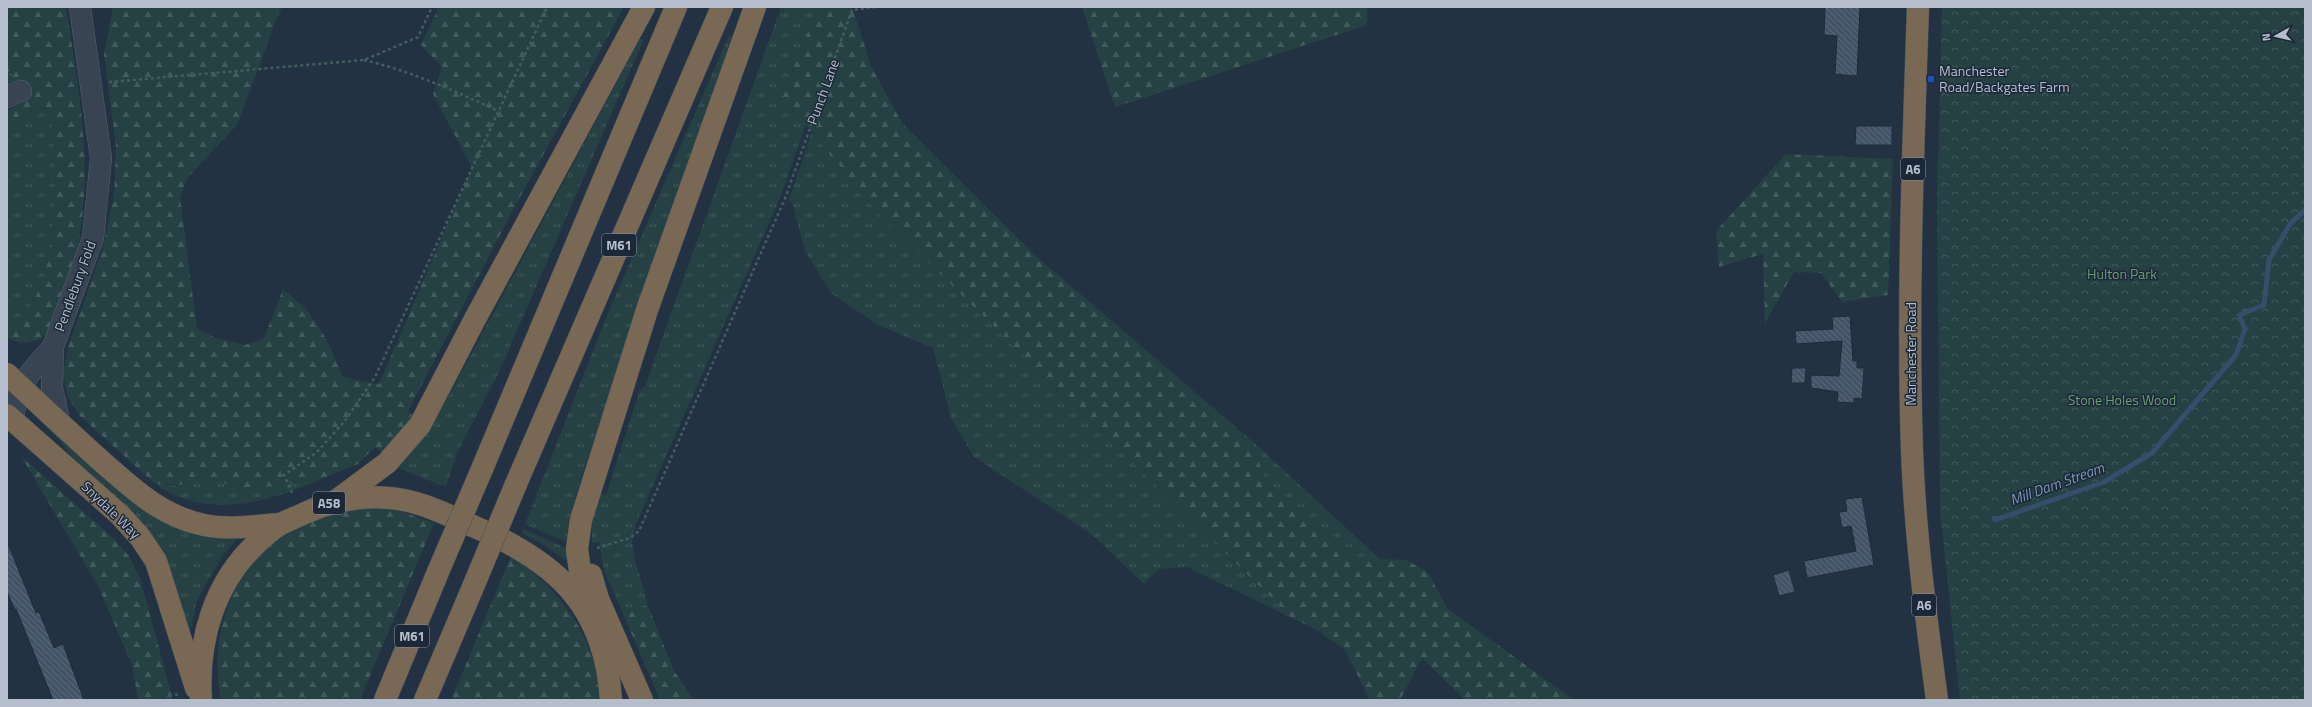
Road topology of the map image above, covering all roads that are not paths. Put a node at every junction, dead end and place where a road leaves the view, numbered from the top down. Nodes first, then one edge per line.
1 (80, 7) edge
2 (644, 7) edge
3 (676, 7) edge
4 (722, 7) edge
5 (755, 7) edge
6 (1918, 7) edge
7 (53, 347) junction
8 (14, 380) edge
9 (10, 417) edge
10 (60, 424) junction
11 (589, 499) junction
12 (337, 501) junction
13 (280, 524) junction
14 (585, 608) junction
15 (609, 673) junction
16 (201, 700) edge
17 (385, 700) edge
18 (425, 700) edge
19 (611, 700) edge
20 (631, 700) edge
21 (642, 700) edge
22 (1937, 700) edge

1 - 7 street, Pendlebury Fold
2 - 12 highway
3 - 17 highway, M61, bridge
4 - 18 highway, M61, bridge
5 - 11 highway
6 - 22 highway, Manchester Road / A6
7 - 8 street
7 - 10 street, Pendlebury Fold
8 - 9 street
8 - 10 highway, Snydale Way / A58
9 - 16 highway, Snydale Way / A58
10 - 13 highway, Snydale Way / A58
11 - 14 highway
11 - 21 highway
12 - 13 highway, A58
12 - 14 highway, A58
13 - 16 highway, A58
14 - 15 highway, A58
15 - 19 highway, A58
15 - 20 highway, A58

